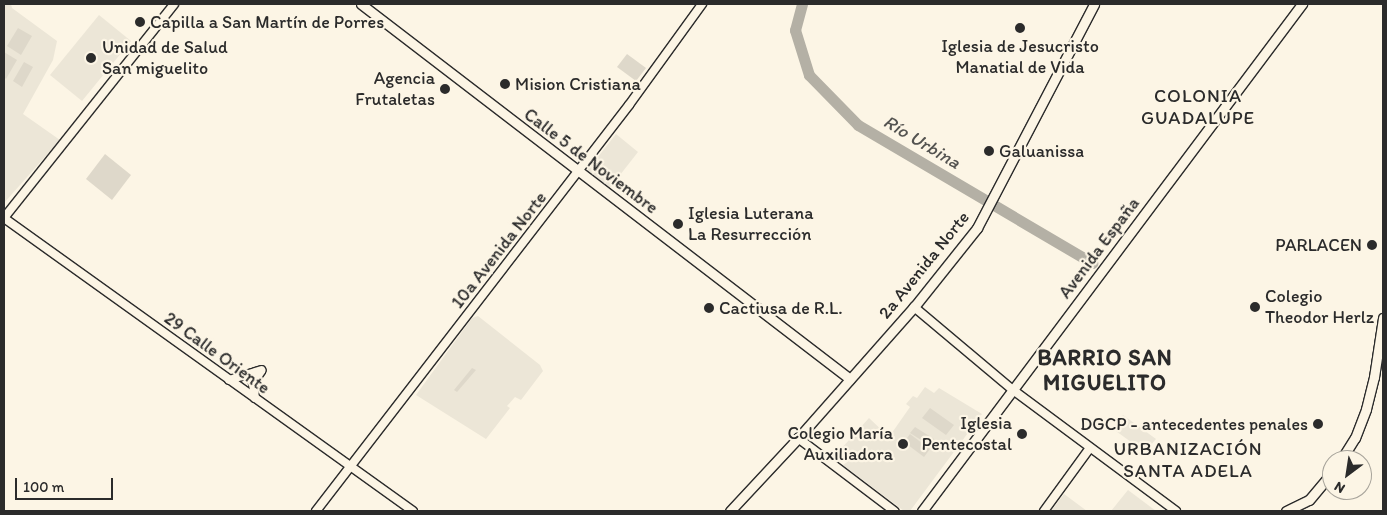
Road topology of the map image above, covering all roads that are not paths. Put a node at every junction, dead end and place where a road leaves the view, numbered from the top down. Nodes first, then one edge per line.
1 (174, 4) edge
2 (361, 4) edge
3 (702, 4) edge
4 (1094, 4) edge
5 (1302, 4) edge
6 (578, 171) junction
7 (4, 218) edge
8 (914, 307) junction
9 (1383, 318) edge
10 (850, 379) junction
11 (229, 380) junction
12 (1013, 390) junction
13 (255, 398) junction
14 (798, 438) junction
15 (1090, 448) junction
16 (1347, 450) edge
17 (350, 466) junction
18 (1322, 484) edge
19 (1308, 500) junction
20 (316, 511) edge
21 (413, 511) edge
22 (730, 511) edge
23 (894, 511) edge
24 (922, 511) edge
25 (1044, 511) edge
26 (1176, 511) edge
27 (1286, 511) edge
28 (1305, 511) edge

1 - 7 street
2 - 6 main road, Calle 5 de Noviembre
3 - 6 street, 10a Avenida Norte
4 - 8 main road, 2a Avenida Norte
5 - 12 main road, Avenida España
6 - 10 main road, Calle 5 de Noviembre
6 - 17 street, 10a Avenida Norte
7 - 11 street, 29 Calle Oriente
8 - 10 main road, 2a Avenida Norte
8 - 12 street
9 - 16 main road
10 - 14 main road, 2a Avenida Norte
11 - 13 street, 29 Calle Oriente
11 - 13 street
12 - 15 street
12 - 24 main road, Avenida España
13 - 17 street, 29 Calle Oriente
14 - 22 main road, 2a Avenida Norte
14 - 23 street
15 - 25 street
15 - 26 street
17 - 20 street, 10a Avenida Norte
17 - 21 street, 29 Calle Oriente
18 - 19 main road
19 - 27 main road
19 - 28 main road

